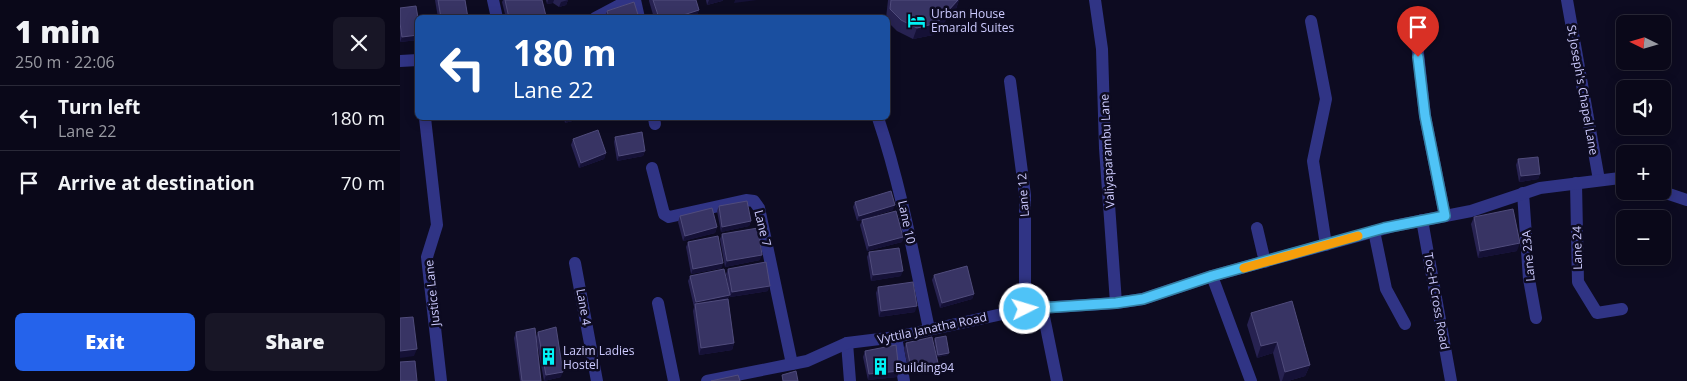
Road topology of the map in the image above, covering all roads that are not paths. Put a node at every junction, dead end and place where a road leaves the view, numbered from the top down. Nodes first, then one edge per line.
1 (493, 0) edge
2 (629, 0) edge
3 (635, 0) edge
4 (1095, 0) edge
5 (1567, 0) edge
6 (496, 15) edge
7 (601, 15) edge
8 (638, 15) edge
9 (1414, 17) dead end
10 (1311, 21) dead end
11 (415, 60) edge
12 (400, 61) edge
13 (1010, 81) dead end
14 (425, 120) edge
15 (879, 120) edge
16 (652, 168) dead end
17 (1616, 178) edge
18 (1600, 180) junction
19 (1576, 183) junction
20 (1523, 193) junction
21 (1671, 195) edge
22 (1687, 200) edge
23 (1445, 216) junction
24 (1422, 220) junction
25 (1257, 228) dead end
26 (1374, 231) junction
27 (1326, 245) junction
28 (1265, 262) junction
29 (575, 263) dead end
30 (1212, 276) junction
31 (658, 303) dead end
32 (1116, 303) junction
33 (1042, 307) junction
34 (1622, 308) dead end
35 (1025, 309) junction
36 (1536, 318) dead end
37 (1405, 324) dead end
38 (929, 329) junction
39 (896, 337) junction
40 (847, 343) junction
41 (792, 364) junction
42 (441, 381) edge
43 (597, 381) edge
44 (674, 381) edge
45 (706, 381) edge
46 (850, 381) edge
47 (904, 381) edge
48 (1057, 381) edge
49 (1251, 381) edge
50 (1451, 381) edge

1 - 6 street
2 - 7 street
3 - 8 street
4 - 32 street, Valiyaparambu Lane
5 - 18 street, St Joseph's Chapel Lane
9 - 23 street
10 - 27 street
11 - 12 street
13 - 35 street, Lane 12
14 - 42 street, Justice Lane
15 - 38 street, Lane 10
16 - 41 street, Lane 7
17 - 18 street, Vyttila Janatha Road
18 - 19 street, Vyttila Janatha Road
19 - 20 street, Vyttila Janatha Road
19 - 34 street, Lane 24
20 - 23 street, Vyttila Janatha Road
20 - 36 street, Lane 23A
21 - 22 street
23 - 24 street, Vyttila Janatha Road
24 - 26 street, Vyttila Janatha Road
24 - 50 street, Toc-H Cross Road
25 - 28 street
26 - 27 street, Vyttila Janatha Road
26 - 37 street
27 - 28 street, Vyttila Janatha Road
28 - 30 street, Vyttila Janatha Road
29 - 43 street, Lane 4
30 - 32 street, Vyttila Janatha Road
30 - 49 street
31 - 44 street
32 - 33 street, Vyttila Janatha Road
33 - 35 street, Vyttila Janatha Road
33 - 48 street
35 - 38 street, Vyttila Janatha Road
38 - 39 street, Vyttila Janatha Road
39 - 40 street, Vyttila Janatha Road
39 - 47 street
40 - 41 street, Vyttila Janatha Road
40 - 46 street
41 - 45 street, Vyttila Janatha Road

